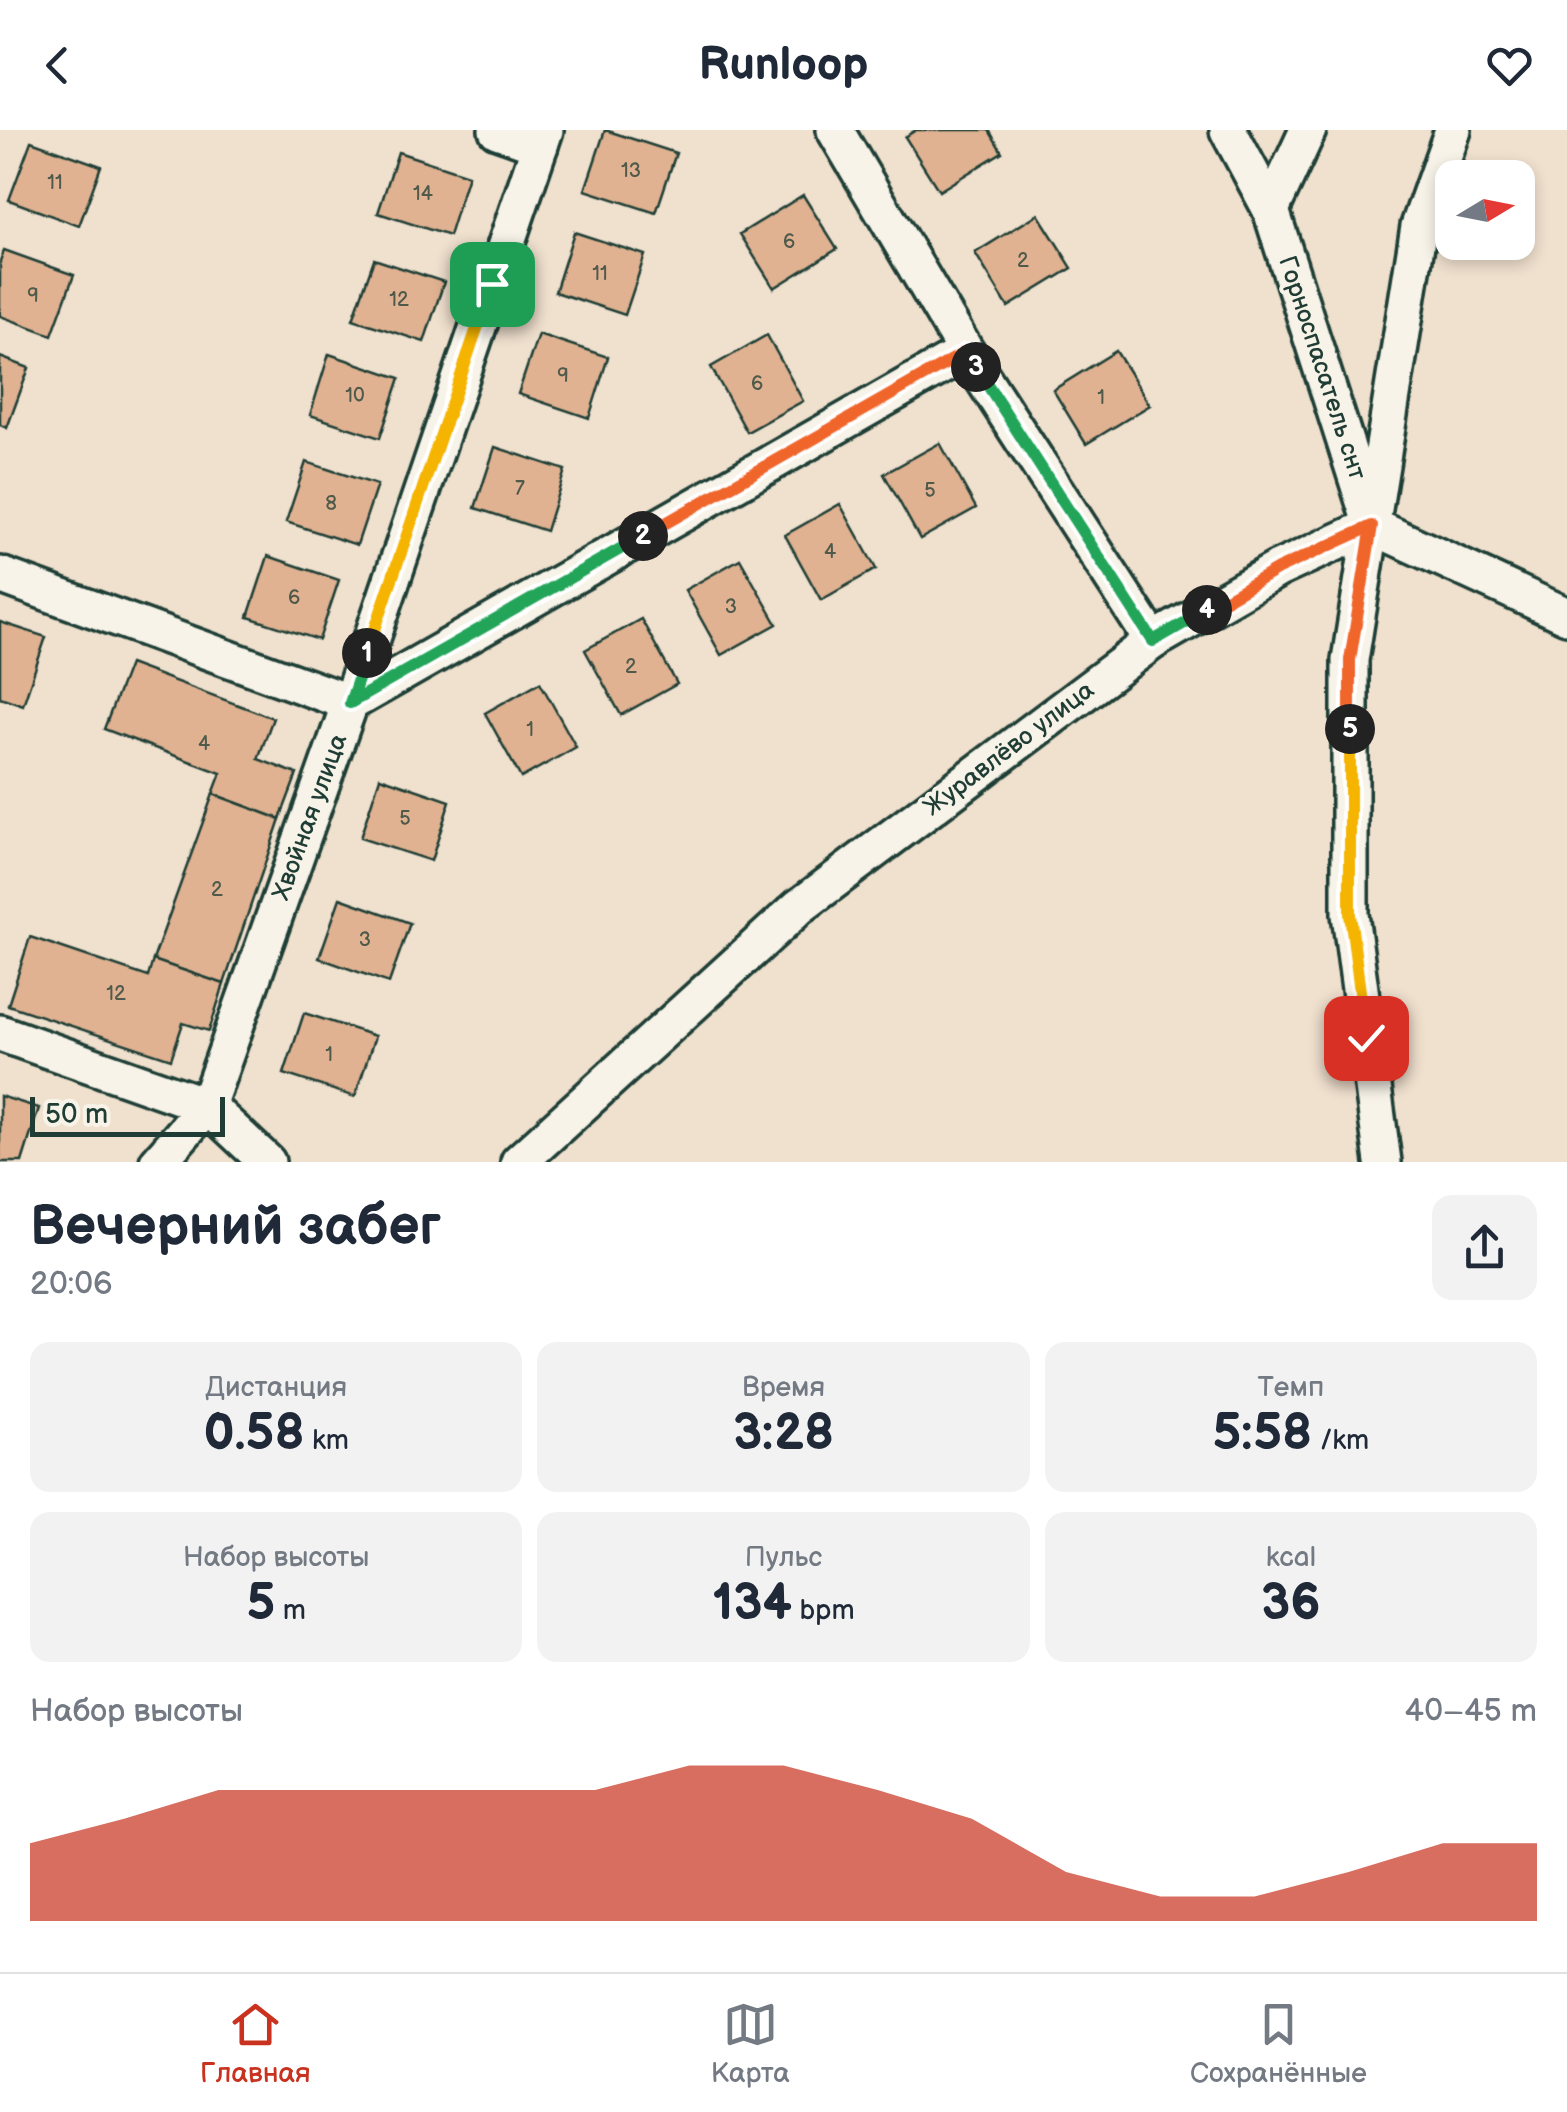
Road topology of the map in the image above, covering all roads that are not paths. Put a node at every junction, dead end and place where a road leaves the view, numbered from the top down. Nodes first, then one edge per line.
1 (497, 130) edge
2 (835, 130) edge
3 (1228, 130) edge
4 (1308, 130) edge
5 (1453, 130) edge
6 (542, 138) edge
7 (1272, 210) junction
8 (966, 352) junction
9 (1372, 526) junction
10 (0, 575) edge
11 (1567, 616) edge
12 (1153, 641) junction
13 (350, 703) junction
14 (0, 1033) edge
15 (207, 1106) junction
16 (158, 1162) edge
17 (267, 1162) edge
18 (519, 1162) edge
19 (1383, 1162) edge

1 - 6 street
2 - 8 street
3 - 7 street, Горноспасатель снт
4 - 7 street
5 - 9 street
6 - 13 street, Хвойная улица
7 - 9 street, Горноспасатель снт
8 - 12 street
8 - 13 street
9 - 11 street
9 - 12 street, Журавлёво улица
9 - 19 street
10 - 13 street
12 - 18 street, Журавлёво улица
13 - 15 street, Хвойная улица
14 - 15 street
15 - 16 street
15 - 17 street

